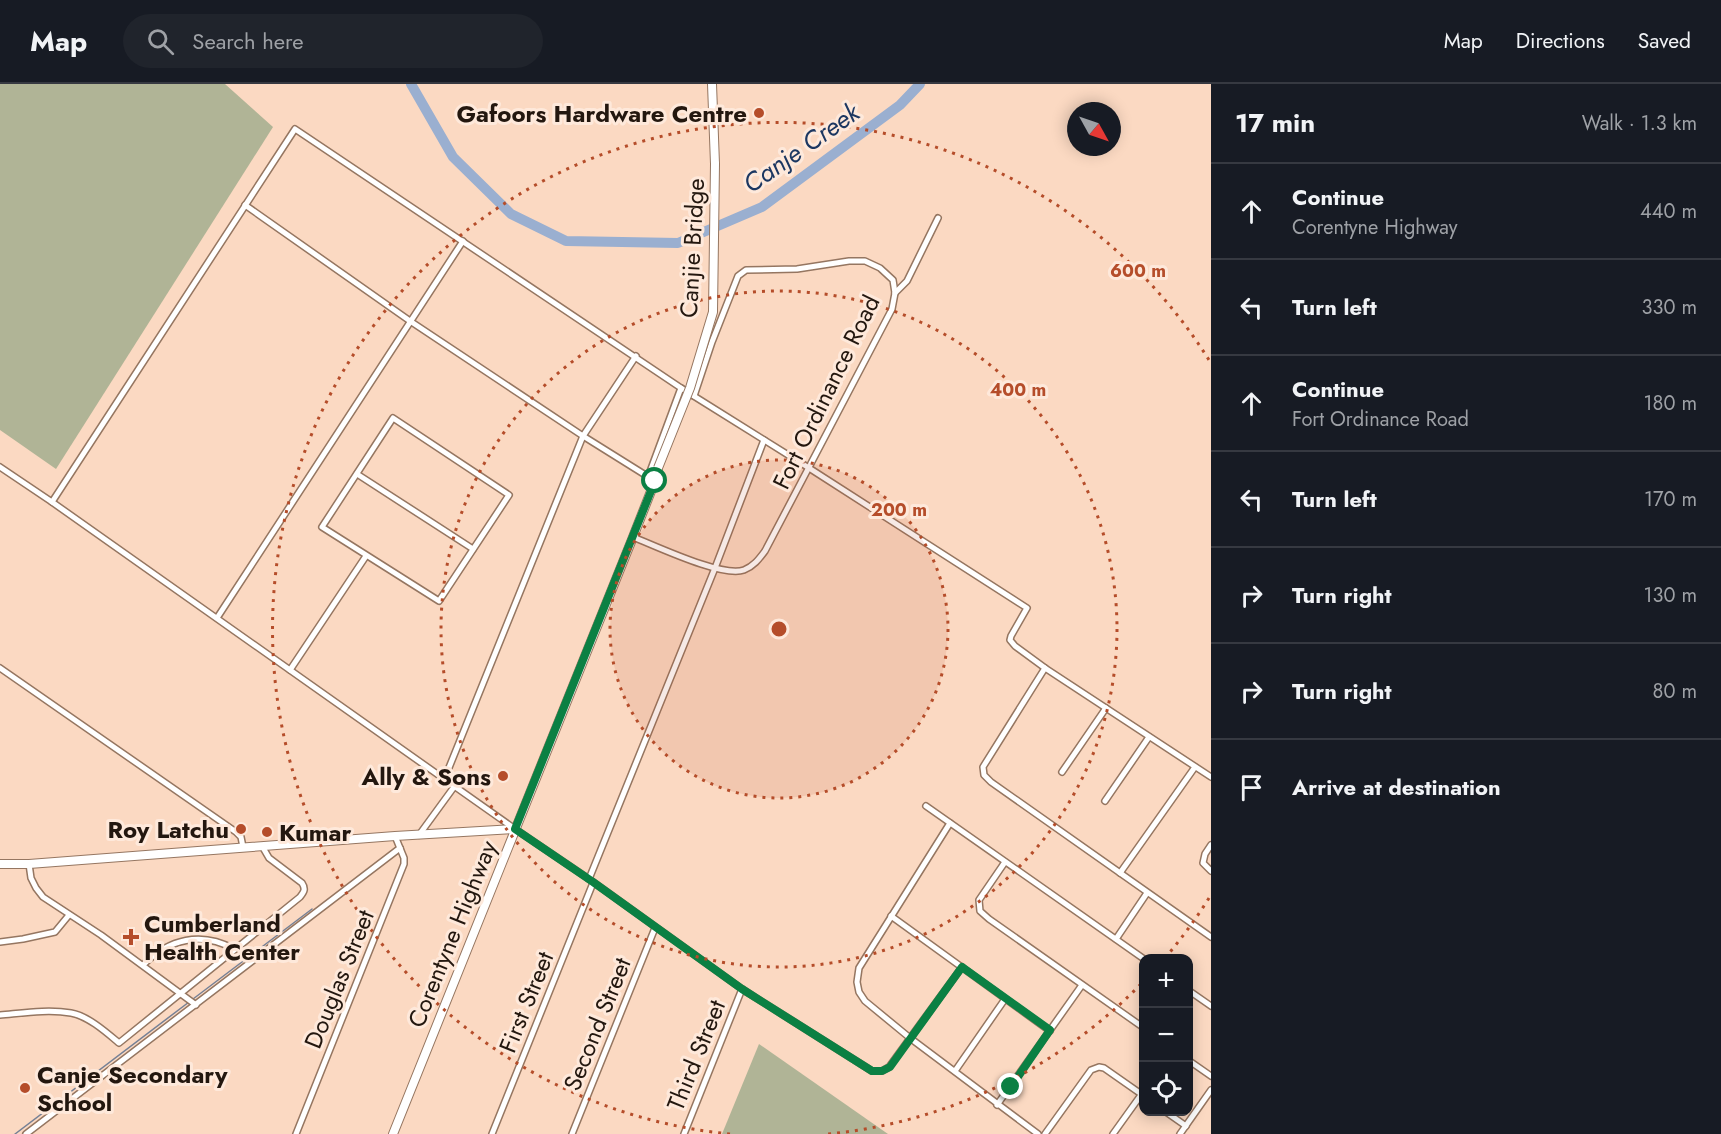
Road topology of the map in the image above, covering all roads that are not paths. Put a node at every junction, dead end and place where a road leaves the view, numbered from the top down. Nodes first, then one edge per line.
1 (712, 84) edge
2 (245, 205) junction
3 (938, 218) dead end
4 (463, 241) junction
5 (895, 293) junction
6 (410, 321) junction
7 (636, 356) junction
8 (681, 388) junction
9 (694, 396) junction
10 (583, 436) junction
11 (764, 440) junction
12 (0, 467) edge
13 (809, 468) junction
14 (357, 474) junction
15 (652, 479) junction
16 (52, 502) junction
17 (633, 537) junction
18 (473, 549) junction
19 (366, 556) junction
20 (714, 568) junction
21 (217, 618) junction
22 (1045, 668) junction
23 (0, 669) edge
24 (290, 670) junction
25 (1106, 708) junction
26 (1149, 737) junction
27 (1195, 767) junction
28 (1062, 772) dead end
29 (1211, 777) edge
30 (444, 780) junction
31 (454, 787) junction
32 (1105, 801) dead end
33 (926, 806) dead end
34 (950, 823) junction
35 (515, 829) junction
36 (419, 835) junction
37 (395, 836) junction
38 (1211, 845) edge
39 (262, 846) junction
40 (243, 847) junction
41 (400, 848) junction
42 (1005, 862) junction
43 (0, 864) edge
44 (29, 864) junction
45 (1211, 871) edge
46 (1120, 873) junction
47 (591, 881) junction
48 (1147, 893) junction
49 (69, 915) junction
50 (891, 916) junction
51 (655, 928) junction
52 (1211, 937) edge
53 (1116, 939) junction
54 (0, 942) edge
55 (234, 949) junction
56 (1139, 956) edge
57 (142, 965) junction
58 (962, 967) junction
59 (1082, 985) junction
60 (742, 989) junction
61 (1193, 993) edge
62 (181, 994) junction
63 (1005, 999) junction
64 (196, 1005) junction
65 (1211, 1006) edge
66 (0, 1015) edge
67 (1139, 1025) edge
68 (1050, 1030) junction
69 (910, 1038) junction
70 (1191, 1062) edge
71 (955, 1071) junction
72 (1211, 1076) edge
73 (1211, 1090) edge
74 (1139, 1093) edge
75 (1139, 1099) edge
76 (998, 1105) junction
77 (1172, 1116) edge
78 (1186, 1126) junction
79 (26, 1134) edge
80 (296, 1134) edge
81 (393, 1134) edge
82 (492, 1134) edge
83 (572, 1134) edge
84 (684, 1134) edge
85 (1038, 1134) edge
86 (1045, 1134) edge
87 (1113, 1134) edge
88 (1180, 1134) edge

1 - 15 main road, Canjie Bridge, bridge
2 - 4 street
2 - 6 street
2 - 16 street
3 - 5 street
4 - 6 street
4 - 7 street
5 - 9 street, Fort Ordinance Road
5 - 13 street, Fort Ordinance Road
6 - 10 street
6 - 21 street
7 - 8 street
7 - 10 street
8 - 9 street
8 - 15 street
9 - 11 street
10 - 15 street
10 - 30 street
11 - 13 street
11 - 20 street, First Street
12 - 16 street
13 - 20 street, Fort Ordinance Road
13 - 22 street
14 - 18 street
14 - 18 street
14 - 19 street
15 - 17 main road, Corentyne Highway
16 - 21 street
17 - 20 street, Fort Ordinance Road
17 - 35 main road, Corentyne Highway
18 - 19 street
19 - 24 street
20 - 47 street, First Street
21 - 24 street
22 - 25 street
22 - 46 street
23 - 40 street
24 - 30 street
25 - 26 street
25 - 28 street
26 - 27 street
26 - 32 street
27 - 29 street
27 - 46 street
30 - 31 street
31 - 35 street
31 - 36 street
33 - 34 street
34 - 42 street
34 - 50 street
35 - 36 main road
35 - 47 street
35 - 81 main road, Corentyne Highway
36 - 37 main road
37 - 39 main road
37 - 41 street, Douglas Street
38 - 45 street
39 - 40 main road
39 - 55 street
40 - 44 main road
41 - 64 street
41 - 80 street, Douglas Street
42 - 53 street
42 - 59 street
43 - 44 main road
44 - 49 street
46 - 48 street
47 - 51 street
47 - 82 street, First Street
48 - 52 street
48 - 53 street
49 - 54 street
49 - 57 street
50 - 58 street
50 - 69 street
51 - 60 street
51 - 83 street, Second Street
53 - 56 street
55 - 57 street
55 - 62 street
57 - 62 street
58 - 63 street
58 - 69 street
59 - 67 street
59 - 68 street
60 - 69 street
60 - 84 street, Third Street
61 - 65 street
62 - 64 street
62 - 66 street
63 - 68 street
63 - 71 street
64 - 79 street
68 - 76 street
69 - 71 street
70 - 72 street
71 - 76 street
73 - 78 street
74 - 86 street
75 - 87 street
76 - 85 street
77 - 78 street
78 - 88 street

